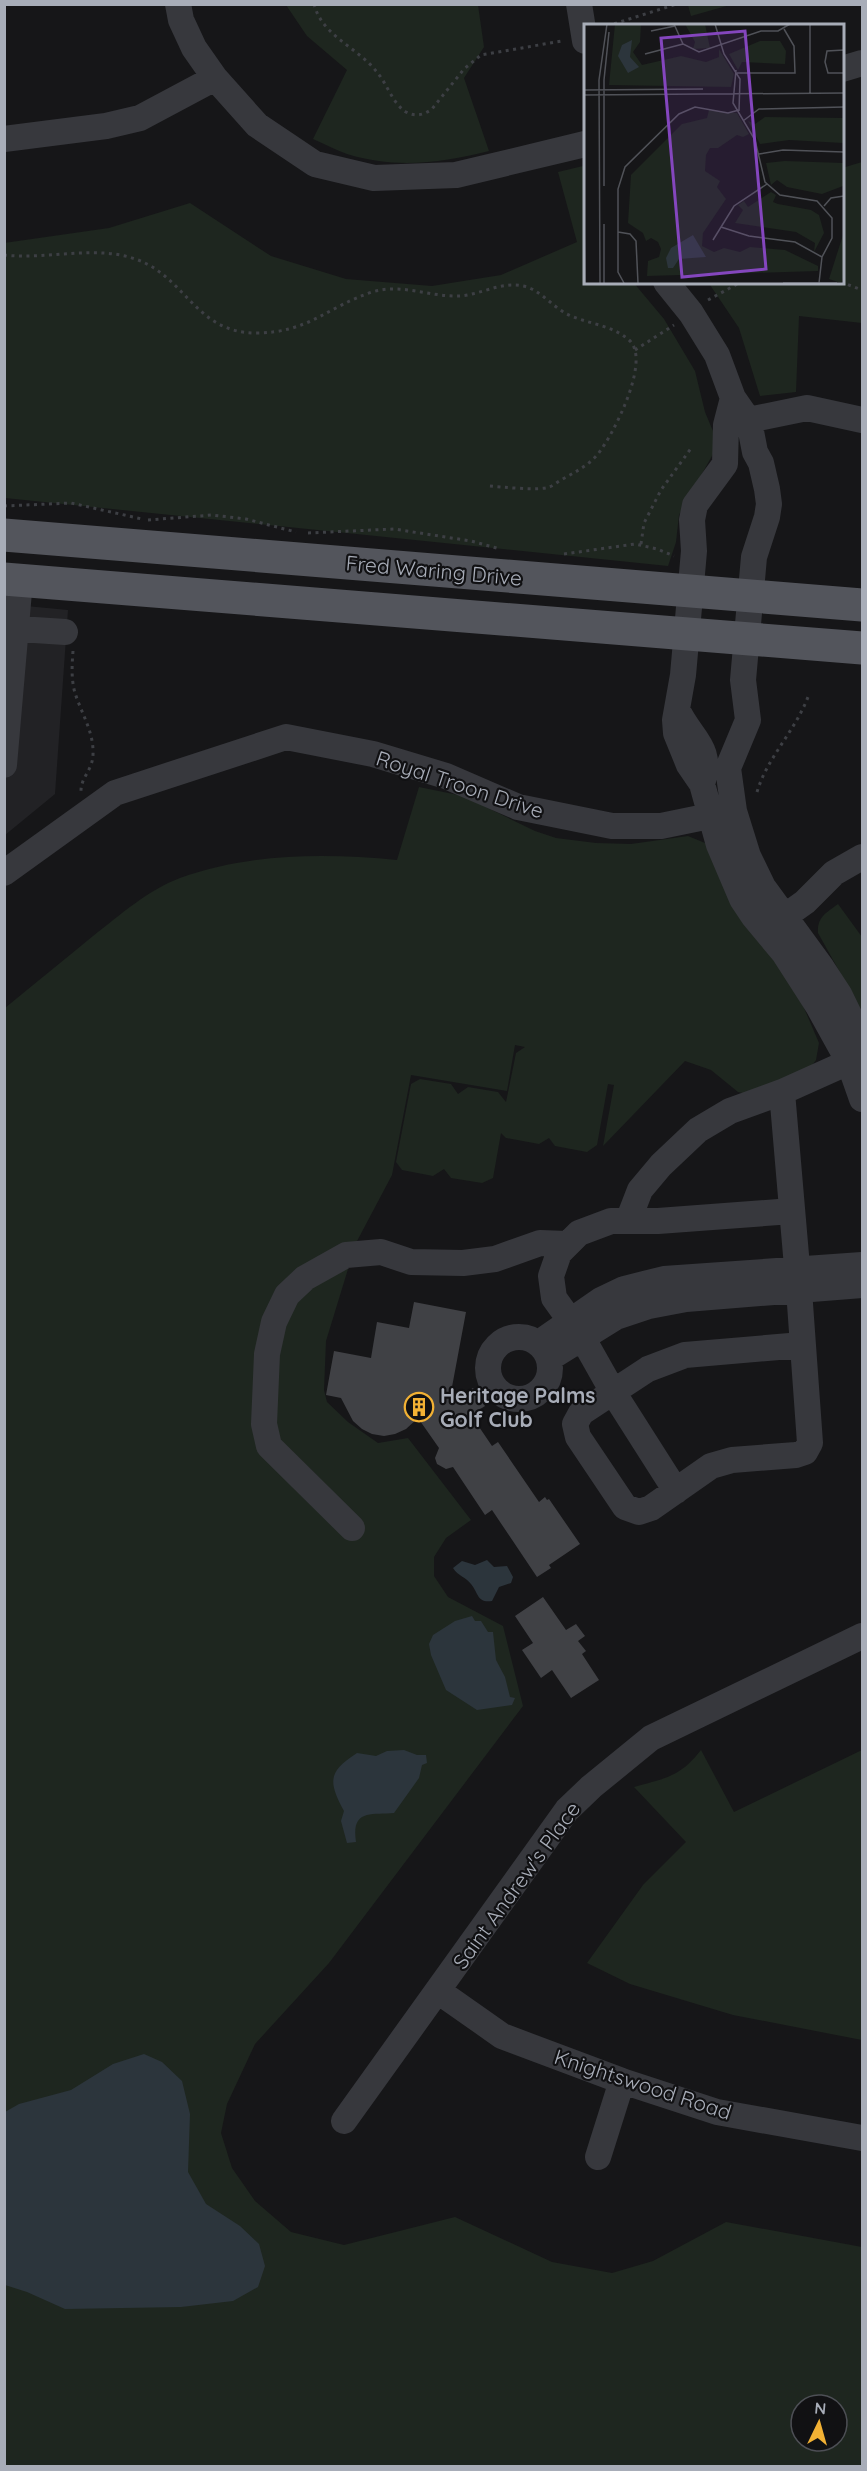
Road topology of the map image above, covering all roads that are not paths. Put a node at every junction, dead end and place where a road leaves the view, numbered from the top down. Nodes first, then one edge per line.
1 (178, 4) edge
2 (579, 4) edge
3 (588, 24) edge
4 (862, 63) edge
5 (843, 69) edge
6 (215, 78) junction
7 (4, 139) edge
8 (584, 144) edge
9 (668, 284) edge
10 (862, 420) edge
11 (738, 423) junction
12 (747, 461) junction
13 (4, 535) edge
14 (12, 579) edge
15 (691, 591) junction
16 (751, 596) junction
17 (862, 605) edge
18 (10, 628) edge
19 (65, 632) road end
20 (687, 634) junction
21 (747, 639) junction
22 (862, 648) edge
23 (4, 765) edge
24 (707, 773) junction
25 (722, 813) junction
26 (862, 857) edge
27 (4, 873) edge
28 (775, 924) junction
29 (858, 1053) edge
30 (782, 1092) junction
31 (862, 1099) edge
32 (792, 1211) junction
33 (628, 1221) junction
34 (567, 1244) junction
35 (862, 1265) edge
36 (798, 1280) junction
37 (862, 1285) edge
38 (576, 1329) junction
39 (802, 1345) junction
40 (544, 1351) dead end
41 (613, 1392) junction
42 (676, 1491) junction
43 (352, 1528) dead end
44 (862, 1636) edge
45 (438, 1991) junction
46 (622, 2081) junction
47 (344, 2121) dead end
48 (862, 2138) edge
49 (598, 2157) dead end

1 - 6 street
2 - 3 street
4 - 5 street
6 - 7 street
6 - 8 street
9 - 11 street
10 - 11 street
11 - 12 street
12 - 15 street
12 - 16 street
13 - 15 main road, Fred Waring Drive
14 - 18 street
14 - 20 main road, Fred Waring Drive
15 - 16 main road, Fred Waring Drive
15 - 20 street
16 - 17 main road, Fred Waring Drive
16 - 21 street
18 - 19 street
18 - 23 street
20 - 21 main road, Fred Waring Drive
20 - 24 street
21 - 22 main road, Fred Waring Drive
21 - 24 street
24 - 25 street
25 - 27 street, Royal Troon Drive
25 - 28 street
26 - 28 street
28 - 29 street
29 - 30 street
29 - 31 street
30 - 32 street
30 - 33 street
32 - 33 street
32 - 36 street
33 - 34 street
34 - 38 street
34 - 43 street
35 - 36 street
36 - 37 street
36 - 38 street
36 - 39 street
38 - 40 street
38 - 41 street
39 - 41 street
39 - 42 street
41 - 42 street
41 - 42 street
44 - 45 street, Saint Andrew's Place
45 - 46 street, Knightswood Road
45 - 47 street, Saint Andrew's Place
46 - 48 street, Knightswood Road
46 - 49 street

